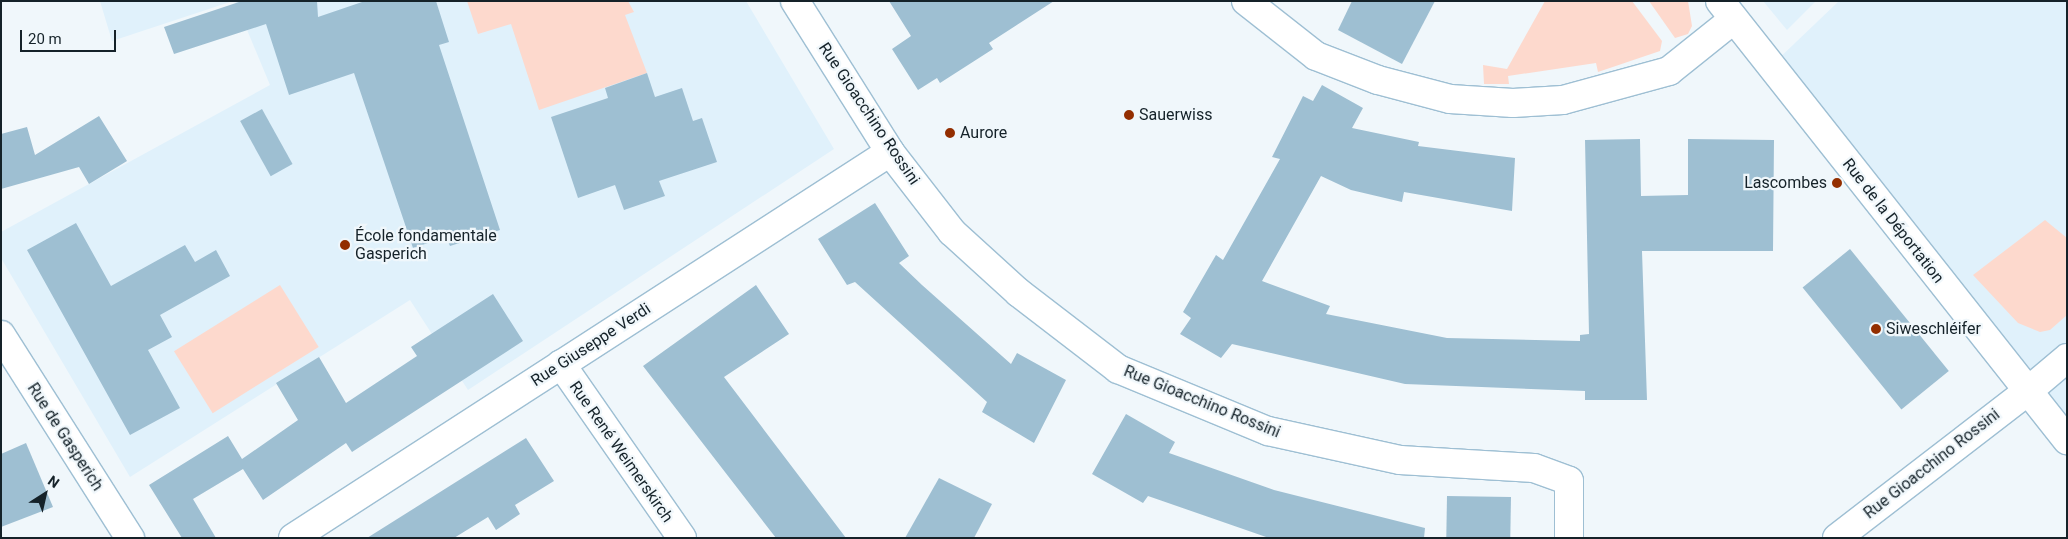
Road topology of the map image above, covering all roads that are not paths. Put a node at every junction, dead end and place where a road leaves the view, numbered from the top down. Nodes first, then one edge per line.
1 (795, 1) edge
2 (1246, 1) edge
3 (1727, 10) edge
4 (890, 152) junction
5 (1, 335) edge
6 (2067, 358) edge
7 (561, 364) junction
8 (2028, 390) junction
9 (2067, 440) edge
10 (130, 538) edge
11 (293, 538) edge
12 (682, 538) edge
13 (1569, 538) edge
14 (1837, 538) edge

1 - 4 street, Rue Gioacchino Rossini
2 - 3 street
3 - 8 street, Rue de la Déportation
4 - 7 street, Rue Giuseppe Verdi
4 - 13 street, Rue Gioacchino Rossini
5 - 10 street, Rue de Gasperich
6 - 8 street, Rue Gioacchino Rossini
7 - 11 street, Rue Giuseppe Verdi
7 - 12 street, Rue René Weimerskirch
8 - 9 street, Rue de la Déportation
8 - 14 street, Rue Gioacchino Rossini

